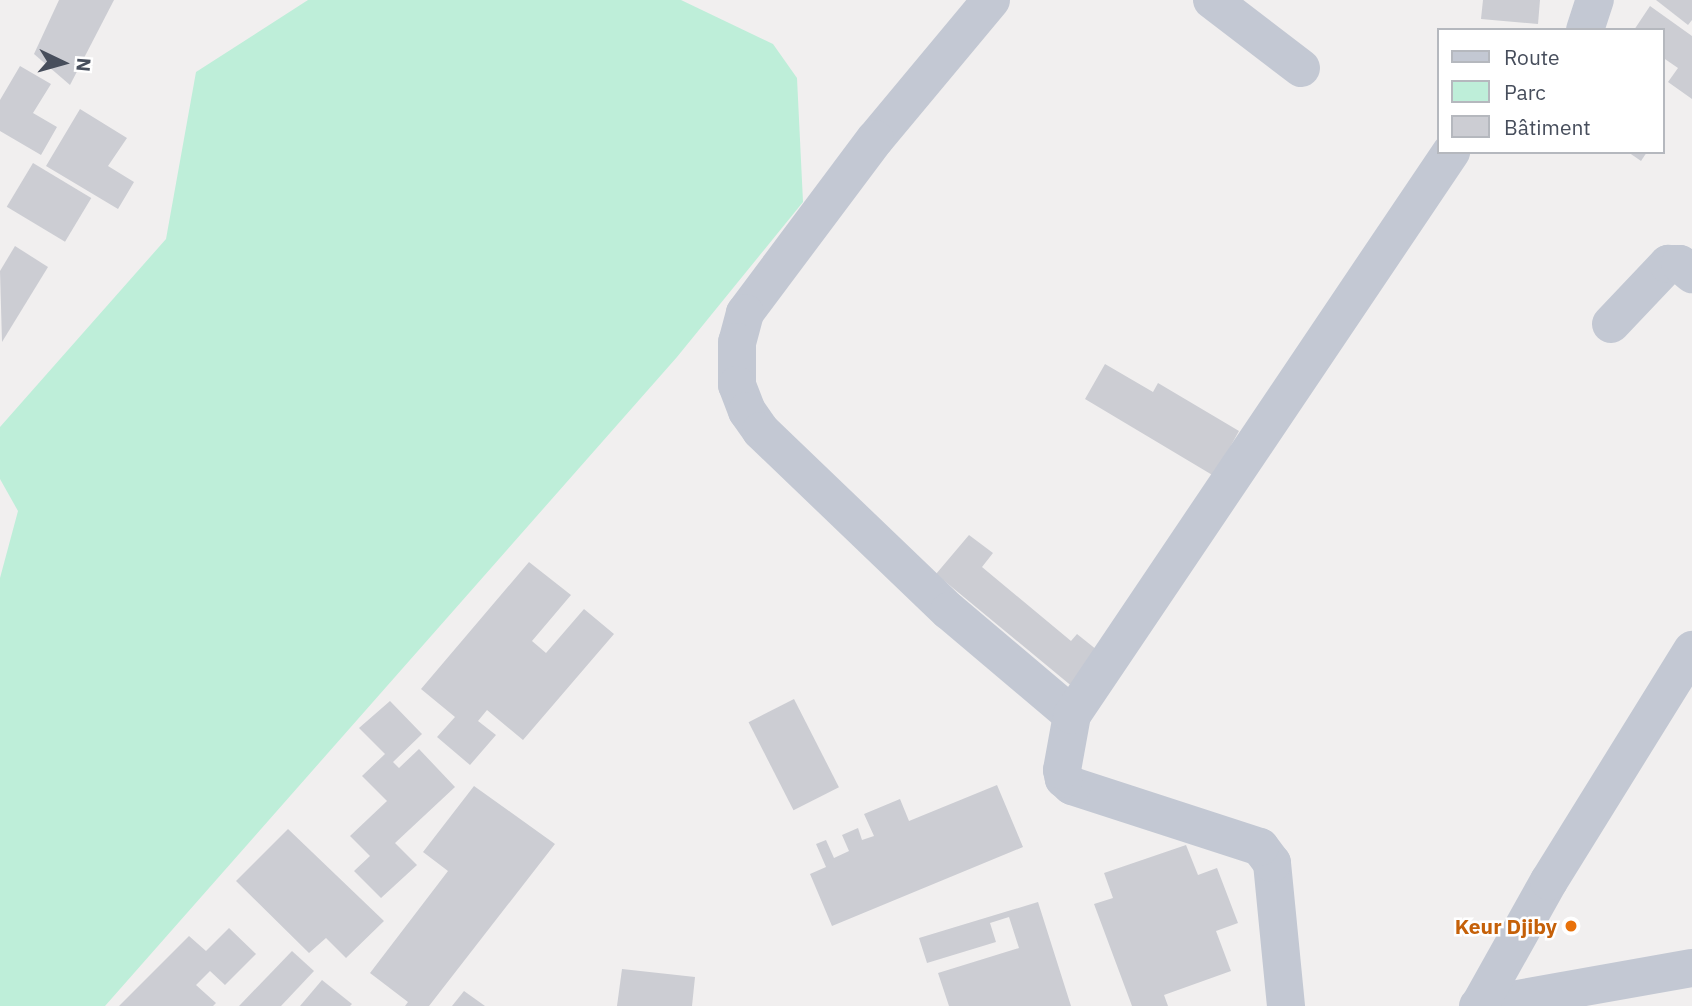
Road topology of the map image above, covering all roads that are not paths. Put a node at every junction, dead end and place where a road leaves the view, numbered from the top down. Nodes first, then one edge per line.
1 (991, 0) edge
2 (1212, 0) edge
3 (1595, 0) edge
4 (1586, 28) edge
5 (1301, 68) dead end
6 (1450, 154) edge
7 (1692, 274) edge
8 (1611, 324) dead end
9 (1692, 650) edge
10 (1072, 715) junction
11 (1692, 968) edge
12 (1286, 1006) edge
13 (1479, 1006) edge

1 - 10 street
2 - 5 street
3 - 4 street
6 - 10 street
7 - 8 street
9 - 13 street
10 - 12 street
11 - 13 street

